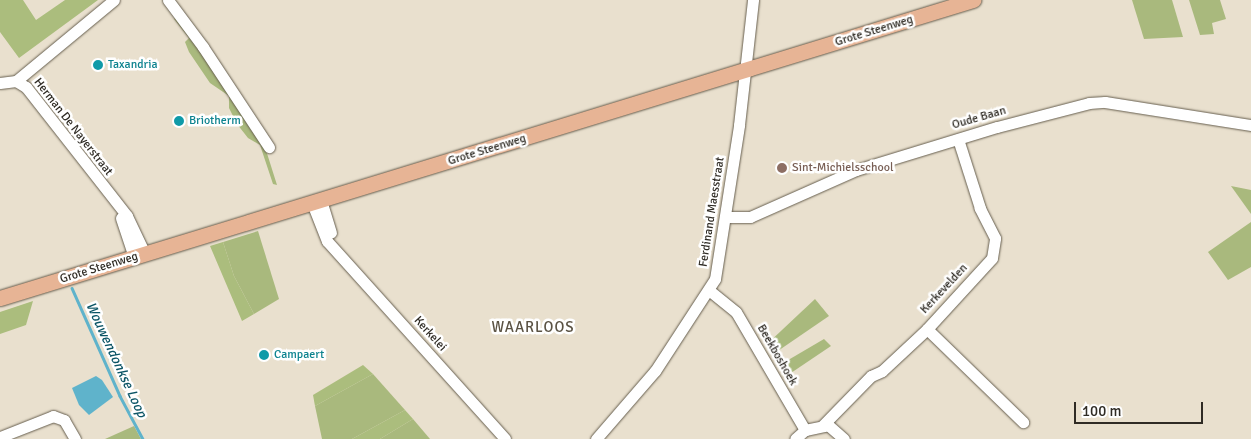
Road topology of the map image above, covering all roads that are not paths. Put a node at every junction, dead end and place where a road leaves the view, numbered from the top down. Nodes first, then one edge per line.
1 (114, 0) edge
2 (753, 0) edge
3 (973, 0) edge
4 (169, 1) edge
5 (745, 70) junction
6 (16, 81) junction
7 (0, 84) edge
8 (1251, 125) edge
9 (958, 139) junction
10 (269, 147) dead end
11 (316, 202) junction
12 (726, 217) junction
13 (140, 256) junction
14 (710, 290) junction
15 (0, 298) edge
16 (927, 329) junction
17 (1023, 422) dead end
18 (823, 425) junction
19 (805, 430) junction
20 (0, 436) edge
21 (75, 439) edge
22 (505, 439) edge
23 (596, 439) edge
24 (795, 439) edge
25 (844, 439) edge

1 - 6 street
2 - 5 street, Ferdinand Maesstraat
3 - 5 main road, Grote Steenweg
4 - 10 street
5 - 11 main road, Grote Steenweg
5 - 12 street, Ferdinand Maesstraat
6 - 7 street, Herman De Nayerstraat
6 - 13 street, Herman De Nayerstraat
8 - 9 street, Oude Baan
9 - 12 street, Oude Baan
9 - 16 street, Kerkevelden
11 - 13 main road, Grote Steenweg
11 - 22 street, Kerkelei
12 - 14 street, Ferdinand Maesstraat
13 - 15 main road, Grote Steenweg
14 - 19 street, Beekboshoek
14 - 23 street, Ferdinand Maesstraat
16 - 17 street
16 - 18 street, Kerkevelden
18 - 19 street
18 - 25 street
19 - 24 street
20 - 21 street

